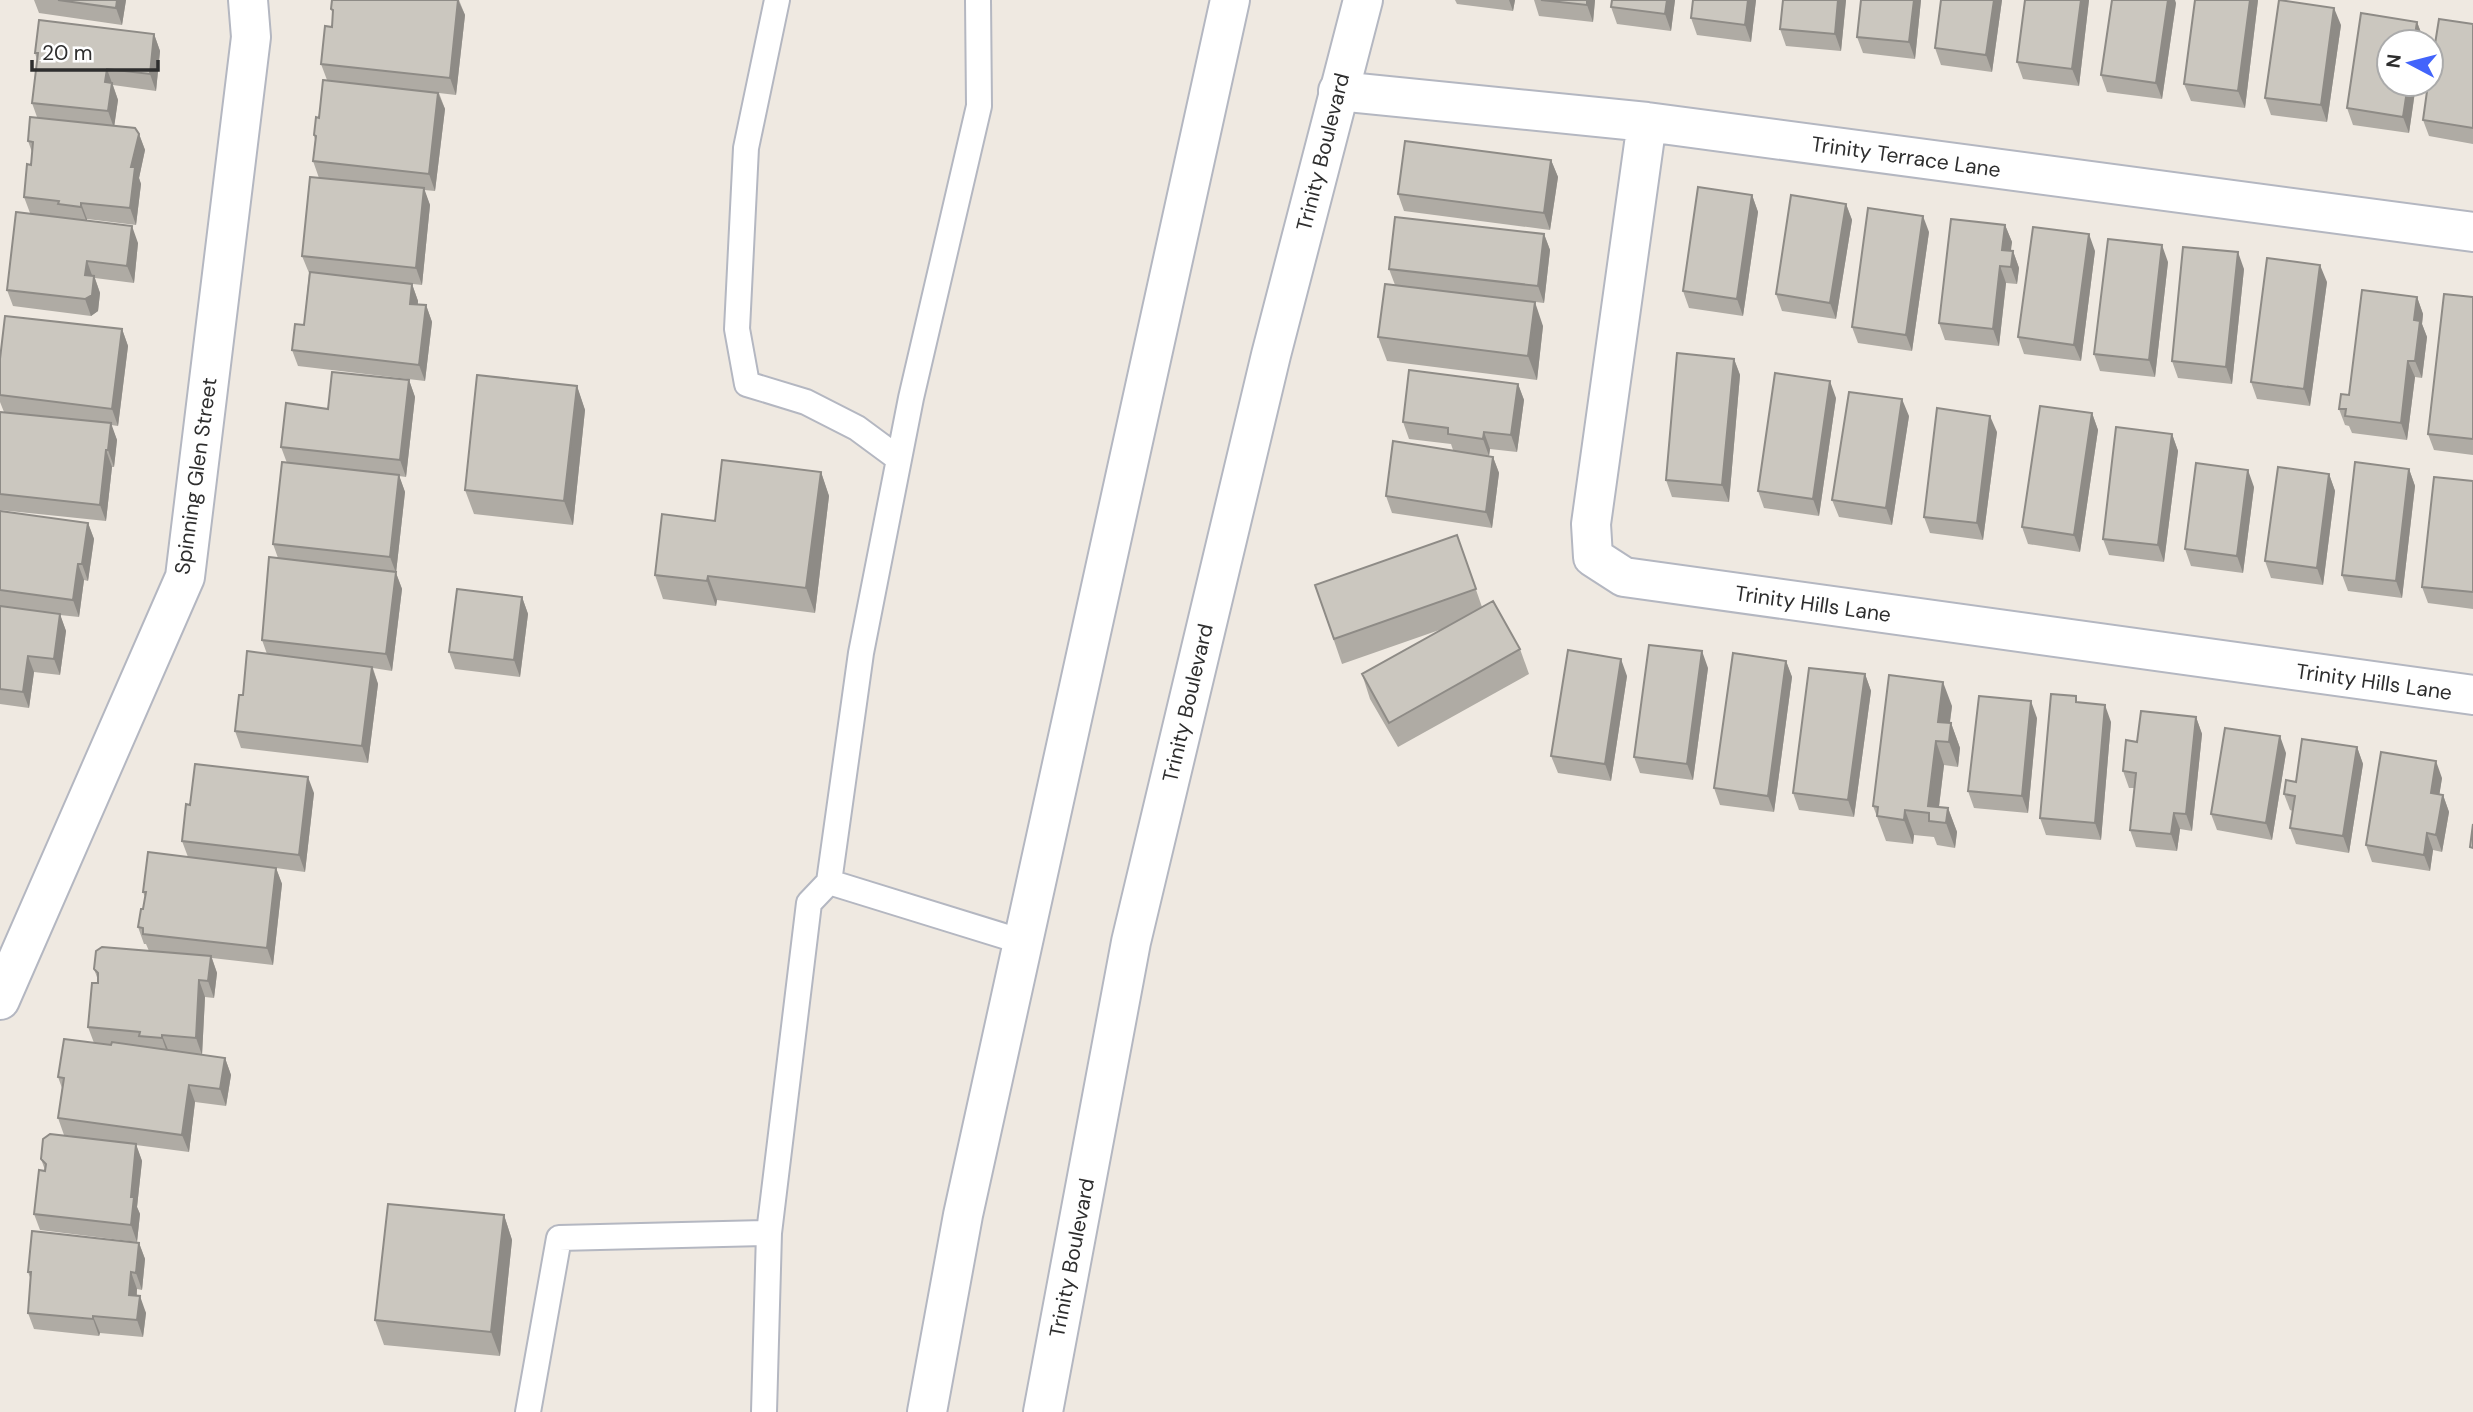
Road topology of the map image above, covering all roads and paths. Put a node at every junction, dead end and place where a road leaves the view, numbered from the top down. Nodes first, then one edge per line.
1 (248, 0) edge
2 (777, 0) edge
3 (978, 0) edge
4 (1230, 0) edge
5 (1363, 0) edge
6 (1338, 91) junction
7 (1647, 122) junction
8 (2473, 233) edge
9 (899, 459) junction
10 (2473, 695) edge
11 (829, 881) junction
12 (1023, 942) junction
13 (0, 1000) edge
14 (769, 1233) junction
15 (528, 1412) edge
16 (764, 1412) edge
17 (927, 1412) edge
18 (1043, 1412) edge

1 - 13 street, Spinning Glen Street
2 - 9 lane
3 - 9 lane
4 - 12 street
5 - 6 street, Trinity Boulevard
6 - 7 street, Trinity Terrace Lane
6 - 18 street, Trinity Boulevard
7 - 8 street, Trinity Terrace Lane
7 - 10 street, Trinity Hills Lane
9 - 11 lane
11 - 12 lane
11 - 14 lane
12 - 17 street
14 - 15 lane
14 - 16 lane

